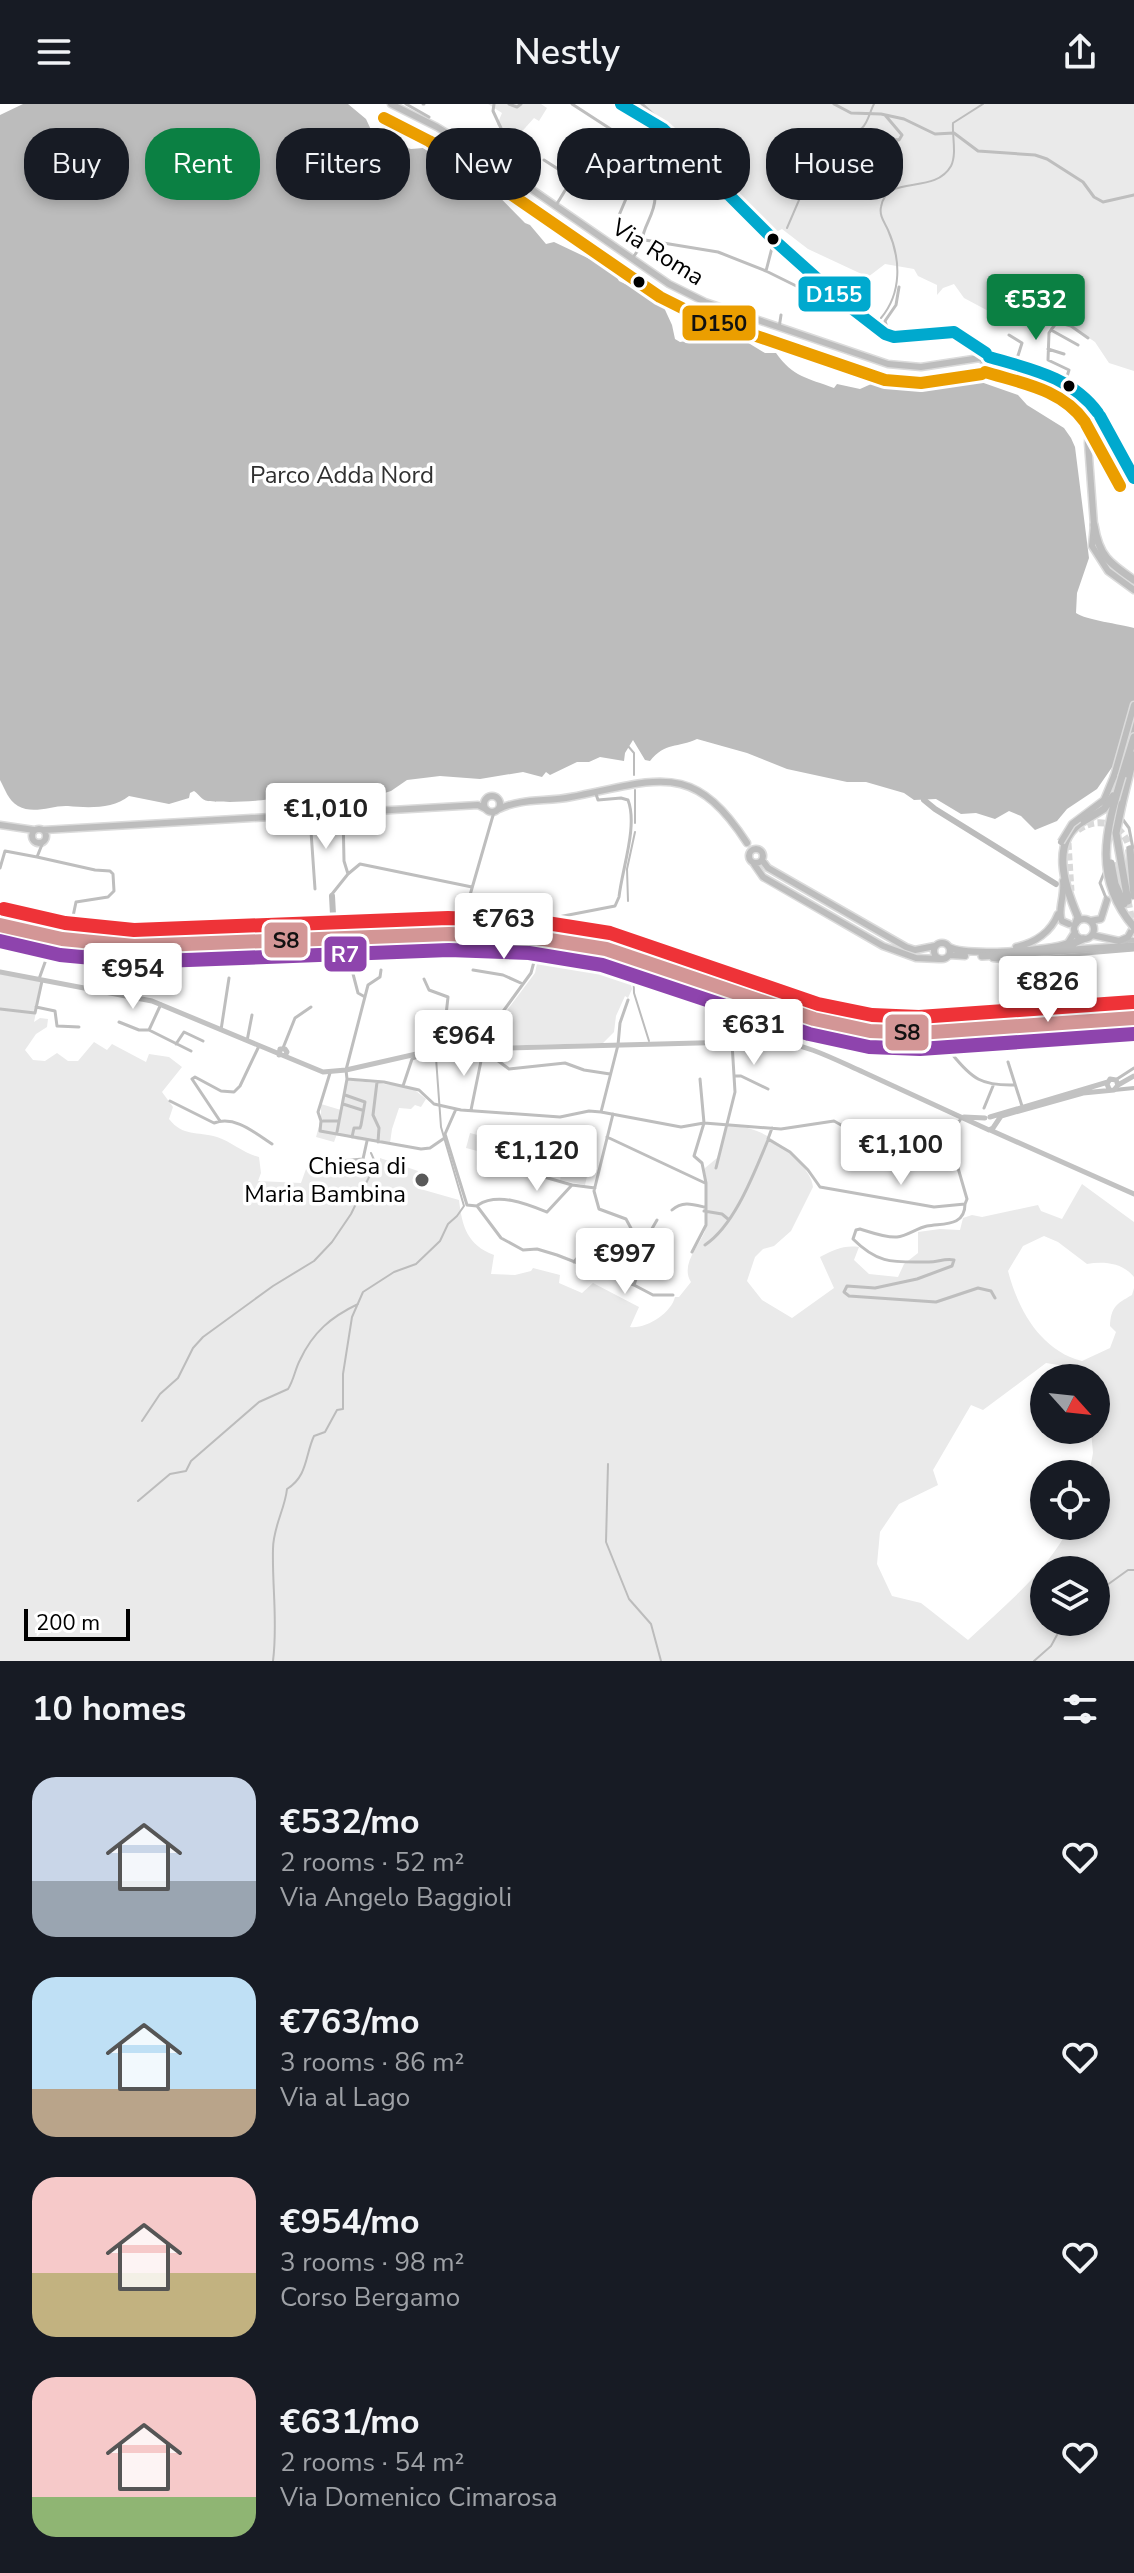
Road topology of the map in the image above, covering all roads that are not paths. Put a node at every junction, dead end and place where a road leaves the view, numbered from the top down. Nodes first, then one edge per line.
1 (391, 104) edge
2 (406, 104) edge
3 (424, 104) edge
4 (494, 104) edge
5 (509, 104) edge
6 (521, 104) edge
7 (572, 104) edge
8 (621, 104) edge
9 (642, 104) edge
10 (834, 104) edge
11 (419, 112) junction
12 (885, 114) junction
13 (429, 117) dead end
14 (439, 128) edge
15 (501, 128) edge
16 (611, 128) edge
17 (661, 128) edge
18 (668, 128) edge
19 (896, 128) edge
20 (544, 160) dead end
21 (557, 169) edge
22 (1134, 195) edge
23 (541, 198) edge
24 (558, 200) edge
25 (625, 200) edge
26 (655, 200) edge
27 (734, 200) edge
28 (554, 207) junction
29 (774, 240) junction
30 (642, 242) junction
31 (634, 260) junction
32 (766, 271) junction
33 (899, 287) dead end
34 (781, 315) dead end
35 (865, 318) junction
36 (779, 328) junction
37 (1051, 330) junction
38 (927, 334) junction
39 (1009, 335) dead end
40 (1088, 338) dead end
41 (1078, 345) dead end
42 (1048, 349) junction
43 (1064, 354) dead end
44 (984, 356) junction
45 (1015, 365) junction
46 (1053, 379) junction
47 (1065, 383) junction
48 (1095, 418) junction
49 (1088, 432) junction
50 (1134, 478) edge
51 (1096, 526) junction
52 (1134, 577) edge
53 (1134, 590) edge
54 (1134, 705) edge
55 (1134, 737) edge
56 (1134, 755) edge
57 (1118, 776) junction
58 (1125, 785) junction
59 (596, 792) junction
60 (486, 799) junction
61 (498, 799) junction
62 (1095, 800) dead end
63 (511, 803) junction
64 (478, 805) junction
65 (492, 810) junction
66 (1108, 810) dead end
67 (343, 813) junction
68 (310, 815) junction
69 (1121, 817) dead end
70 (0, 825) edge
71 (39, 839) junction
72 (747, 843) junction
73 (1063, 843) junction
74 (758, 849) junction
75 (1132, 852) edge
76 (748, 854) junction
77 (37, 857) junction
78 (762, 860) junction
79 (754, 864) junction
80 (0, 868) edge
81 (1116, 872) dead end
82 (1104, 873) dead end
83 (348, 874) junction
84 (1134, 876) edge
85 (472, 887) junction
86 (315, 889) dead end
87 (332, 894) dead end
88 (1131, 898) edge
89 (1108, 904) joint
90 (1060, 910) junction
91 (512, 915) junction
92 (0, 920) edge
93 (481, 921) dead end
94 (1090, 921) junction
95 (1134, 925) edge
96 (1073, 928) junction
97 (1086, 938) junction
98 (1119, 941) junction
99 (52, 943) dead end
100 (1134, 945) edge
101 (935, 946) junction
102 (1046, 950) junction
103 (487, 951) dead end
104 (949, 951) junction
105 (1006, 952) junction
106 (982, 956) junction
107 (1034, 958) junction
108 (939, 959) junction
109 (1012, 960) junction
110 (352, 970) dead end
111 (381, 970) dead end
112 (473, 970) dead end
113 (0, 972) edge
114 (229, 978) dead end
115 (40, 979) junction
116 (424, 979) dead end
117 (523, 984) junction
118 (365, 997) junction
119 (1035, 999) dead end
120 (628, 1000) dead end
121 (1134, 1003) edge
122 (161, 1004) junction
123 (311, 1007) dead end
124 (0, 1009) edge
125 (36, 1010) junction
126 (252, 1015) dead end
127 (119, 1022) dead end
128 (79, 1027) dead end
129 (149, 1030) junction
130 (221, 1030) junction
131 (203, 1041) dead end
132 (247, 1041) junction
133 (731, 1042) junction
134 (176, 1044) junction
135 (618, 1045) junction
136 (259, 1046) junction
137 (481, 1049) junction
138 (428, 1050) junction
139 (439, 1050) junction
140 (191, 1051) dead end
141 (284, 1052) junction
142 (952, 1054) dead end
143 (1008, 1062) dead end
144 (1134, 1068) edge
145 (346, 1070) junction
146 (326, 1072) junction
147 (610, 1074) junction
148 (733, 1076) junction
149 (347, 1079) junction
150 (700, 1079) dead end
151 (377, 1082) junction
152 (1133, 1082) edge
153 (1113, 1084) junction
154 (1015, 1085) junction
155 (403, 1086) junction
156 (993, 1086) junction
157 (768, 1089) dead end
158 (345, 1095) junction
159 (170, 1101) dead end
160 (343, 1104) junction
161 (1022, 1106) junction
162 (984, 1108) dead end
163 (456, 1109) junction
164 (471, 1110) junction
165 (364, 1111) junction
166 (601, 1112) junction
167 (613, 1114) junction
168 (962, 1117) junction
169 (220, 1121) junction
170 (321, 1121) junction
171 (339, 1121) junction
172 (704, 1123) junction
173 (726, 1123) junction
174 (990, 1124) junction
175 (772, 1128) junction
176 (337, 1132) junction
177 (352, 1137) junction
178 (607, 1137) junction
179 (949, 1137) junction
180 (444, 1138) junction
181 (768, 1139) junction
182 (367, 1141) junction
183 (378, 1142) junction
184 (272, 1144) dead end
185 (328, 1162) dead end
186 (716, 1168) dead end
187 (534, 1174) dead end
188 (706, 1183) junction
189 (572, 1185) junction
190 (595, 1188) junction
191 (1134, 1194) edge
192 (965, 1204) junction
193 (477, 1206) junction
194 (704, 1209) junction
195 (672, 1210) dead end
196 (728, 1219) junction
197 (657, 1220) dead end
198 (646, 1239) dead end
199 (705, 1245) dead end
200 (645, 1252) dead end
201 (692, 1252) dead end
202 (574, 1262) junction
203 (634, 1285) junction
204 (673, 1295) dead end
205 (995, 1298) dead end

1 - 14 main road, Via Roma
2 - 11 street
3 - 11 street
4 - 15 street
5 - 6 street
7 - 16 street
8 - 17 main road
9 - 18 street
10 - 12 street
11 - 13 street
12 - 19 street
12 - 22 street
20 - 21 street
23 - 28 main road, Via Roma
24 - 28 street
25 - 30 street
26 - 30 street
27 - 29 main road
28 - 31 main road, Via Roma
29 - 32 street
29 - 35 main road
30 - 31 street
30 - 32 street
31 - 36 main road, Via Roma
32 - 35 street
33 - 38 street
34 - 36 street
35 - 38 main road
36 - 44 main road, Via Roma
37 - 40 street
37 - 41 street
37 - 42 street
38 - 44 main road
39 - 45 street
42 - 43 street
42 - 47 street
44 - 45 main road, Via Roma
45 - 46 main road, Via Roma
46 - 47 main road
46 - 48 main road
46 - 49 main road
47 - 48 main road
48 - 49 main road
48 - 50 main road
48 - 51 main road
49 - 51 main road
51 - 52 highway
51 - 53 main road
54 - 57 main road
55 - 57 highway
56 - 58 highway
57 - 73 highway, bridge
57 - 95 highway, bridge
58 - 88 highway, bridge
58 - 95 highway, bridge
59 - 63 main road
59 - 72 main road
59 - 91 street
60 - 61 main road
60 - 64 main road
60 - 65 main road
61 - 63 main road
61 - 65 main road
62 - 66 street
63 - 65 main road
64 - 65 main road
64 - 67 main road
65 - 85 street
67 - 68 main road
67 - 83 street
68 - 71 main road
68 - 86 street
69 - 75 street
70 - 71 main road
71 - 77 street
72 - 74 main road
72 - 76 main road
73 - 90 main road
73 - 96 highway
74 - 76 main road
74 - 78 main road
75 - 88 highway, bridge
76 - 79 main road
77 - 80 street
77 - 92 street
78 - 79 main road
78 - 101 main road
79 - 108 main road
81 - 84 street
82 - 89 street
83 - 85 street
83 - 87 street
85 - 91 street
89 - 94 main road
90 - 96 main road
90 - 105 main road
91 - 93 street
94 - 96 main road
94 - 97 main road
95 - 98 main road
96 - 97 main road
96 - 102 main road
97 - 98 main road
97 - 102 highway
98 - 100 main road
99 - 115 street
100 - 102 highway
100 - 107 street
101 - 104 main road
101 - 108 main road
102 - 105 highway
103 - 117 street
104 - 105 main road
104 - 106 main road
104 - 108 main road
105 - 106 highway
106 - 109 main road
107 - 109 street
107 - 119 street
109 - 121 street
110 - 118 street
111 - 118 street
112 - 117 street
113 - 115 main road
114 - 130 street
115 - 122 main road
115 - 125 street
116 - 139 street
117 - 137 street
118 - 145 street
120 - 135 street
122 - 129 street
122 - 130 main road
123 - 141 street
124 - 125 street
125 - 128 street
126 - 132 street
127 - 129 street
129 - 134 street
130 - 132 main road
131 - 134 street
132 - 136 main road
133 - 135 main road
133 - 148 street
133 - 168 main road
134 - 140 street
135 - 137 main road
135 - 147 street
136 - 141 main road
136 - 169 street
137 - 139 main road
137 - 147 street
137 - 164 street
138 - 139 main road
138 - 145 main road
138 - 155 street
141 - 146 main road
142 - 156 street
143 - 154 street
144 - 153 street
145 - 146 main road
145 - 149 street
146 - 170 street
147 - 166 street
148 - 157 street
148 - 173 street
149 - 151 street
149 - 158 street
150 - 172 street
151 - 155 street
151 - 183 street
152 - 153 main road
152 - 153 street
153 - 161 main road
153 - 174 main road
154 - 156 street
154 - 161 street
155 - 163 street
156 - 162 street
158 - 160 street
158 - 165 street
159 - 169 street
160 - 165 street
160 - 171 street
161 - 174 main road
163 - 164 street
163 - 180 street
164 - 166 street
165 - 177 street
166 - 167 street
167 - 172 street
167 - 178 street
168 - 174 main road
168 - 179 street
169 - 184 street
170 - 171 street
170 - 176 street
171 - 176 street
172 - 173 street
172 - 188 street
173 - 175 street
173 - 186 street
174 - 191 main road
175 - 179 street
175 - 181 street
176 - 177 street
177 - 182 street
178 - 188 street
178 - 190 street
179 - 192 street
180 - 183 street
180 - 193 street
181 - 192 street
181 - 196 street
182 - 183 street
182 - 185 street
187 - 189 street
188 - 194 street
189 - 190 street
189 - 193 street
190 - 202 street
192 - 205 street
193 - 202 street
194 - 195 street
194 - 196 street
194 - 201 street
196 - 199 street
197 - 198 street
200 - 203 street
202 - 203 street
203 - 204 street

